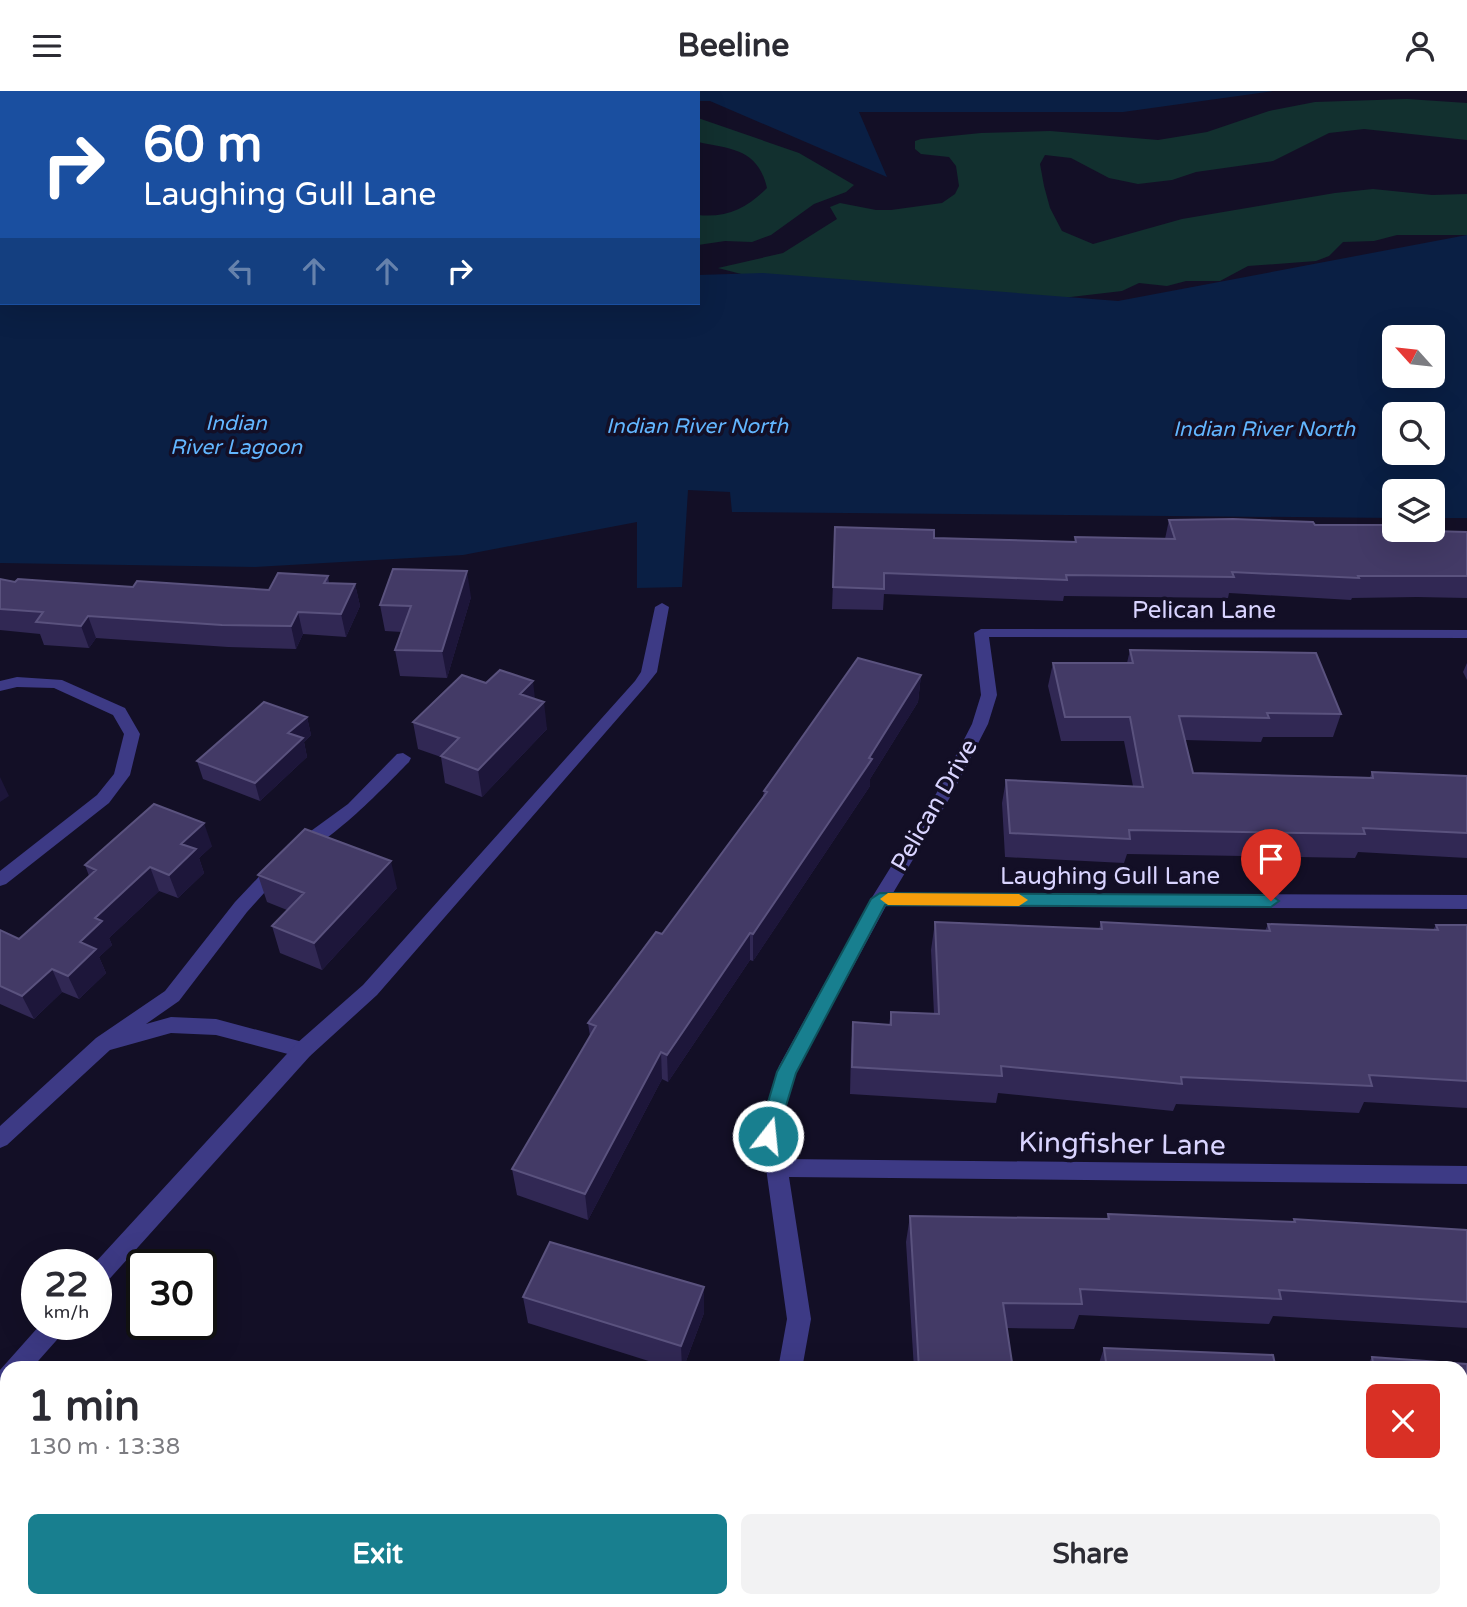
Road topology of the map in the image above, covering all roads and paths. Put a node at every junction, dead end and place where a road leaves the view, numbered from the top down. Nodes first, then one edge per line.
1 (662, 607) dead end
2 (1467, 634) edge
3 (987, 673) joint
4 (0, 686) edge
5 (404, 758) dead end
6 (0, 880) edge
7 (880, 899) junction
8 (1467, 902) edge
9 (103, 1044) junction
10 (303, 1050) junction
11 (0, 1139) edge
12 (777, 1168) junction
13 (1467, 1175) edge
14 (112, 1260) edge
15 (41, 1340) edge
16 (22, 1361) edge
17 (791, 1361) edge

1 - 10 street
2 - 3 street, Pelican Lane
3 - 7 street, Pelican Drive
4 - 6 street
5 - 9 street
7 - 8 street, Laughing Gull Lane
7 - 12 street, Pelican Drive
9 - 10 street
9 - 11 street
10 - 14 street
12 - 13 street, Kingfisher Lane
12 - 17 street, Pelican Drive
15 - 16 street

